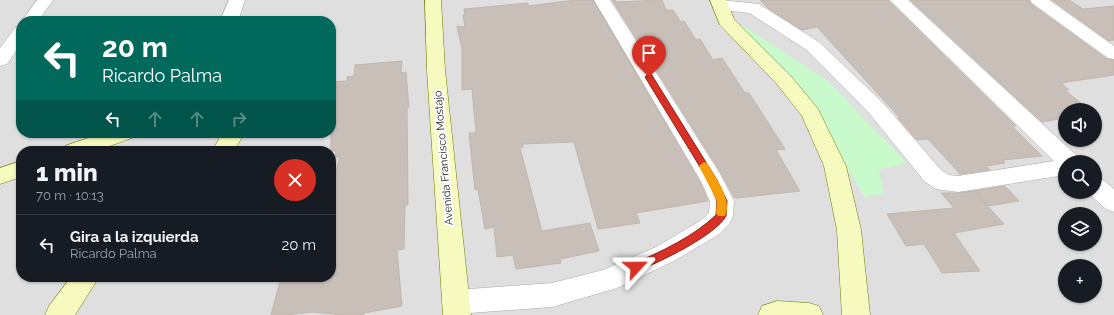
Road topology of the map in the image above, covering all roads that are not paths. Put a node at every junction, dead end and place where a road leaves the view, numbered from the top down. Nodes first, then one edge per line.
1 (45, 0) edge
2 (237, 0) edge
3 (433, 0) edge
4 (602, 0) edge
5 (898, 0) edge
6 (1038, 0) edge
7 (719, 2) edge
8 (33, 16) edge
9 (231, 16) edge
10 (16, 39) edge
11 (1114, 54) edge
12 (0, 60) edge
13 (111, 138) edge
14 (87, 146) edge
15 (1062, 155) edge
16 (1058, 168) edge
17 (16, 171) edge
18 (0, 176) edge
19 (1102, 192) edge
20 (1114, 203) edge
21 (82, 282) edge
22 (456, 309) edge
23 (59, 315) edge
24 (772, 315) edge
25 (809, 315) edge
26 (856, 315) edge

1 - 8 street
2 - 9 street
3 - 22 street, Avenida Francisco Mostajo
4 - 22 street
5 - 15 street
6 - 11 street
7 - 16 street
7 - 26 street
10 - 12 street
13 - 14 street
17 - 18 street
19 - 20 street
21 - 23 street
24 - 25 street

